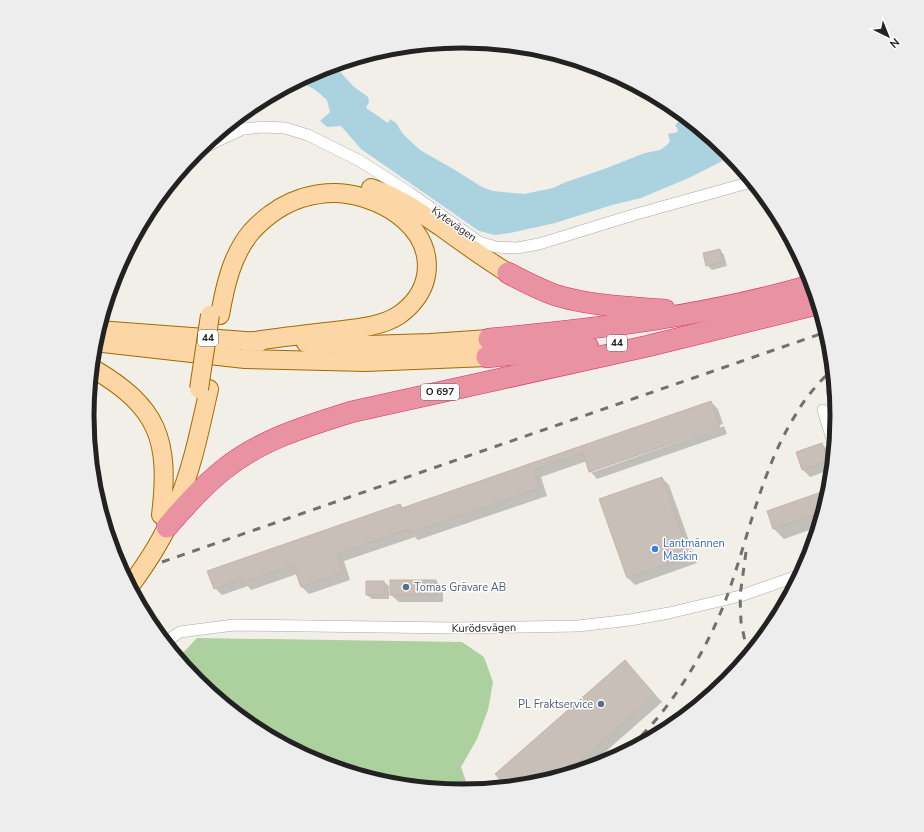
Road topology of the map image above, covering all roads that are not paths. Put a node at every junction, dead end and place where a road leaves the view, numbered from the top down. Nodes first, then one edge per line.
1 (216, 142) edge
2 (747, 184) edge
3 (508, 273) joint
4 (806, 287) edge
5 (812, 305) edge
6 (695, 312) junction
7 (215, 315) junction
8 (745, 322) junction
9 (105, 331) edge
10 (248, 342) junction
11 (101, 343) edge
12 (488, 348) junction
13 (97, 371) edge
14 (823, 410) dead end
15 (829, 431) edge
16 (164, 521) junction
17 (129, 573) edge
18 (793, 578) edge
19 (133, 581) edge
20 (169, 639) edge

1 - 2 street, Kytevägen
3 - 6 highway, O 697
3 - 7 main road, O 697
4 - 6 highway, 44
5 - 8 highway, 44
6 - 12 highway, 44
7 - 10 main road
7 - 16 main road, O 697, bridge
8 - 12 highway, 44
8 - 16 highway, O 697
9 - 10 main road, 44
10 - 12 main road, 44
11 - 12 main road, 44
13 - 16 main road
14 - 15 street
16 - 17 main road, O 697
16 - 19 main road, O 697
18 - 20 street, Kurödsvägen

